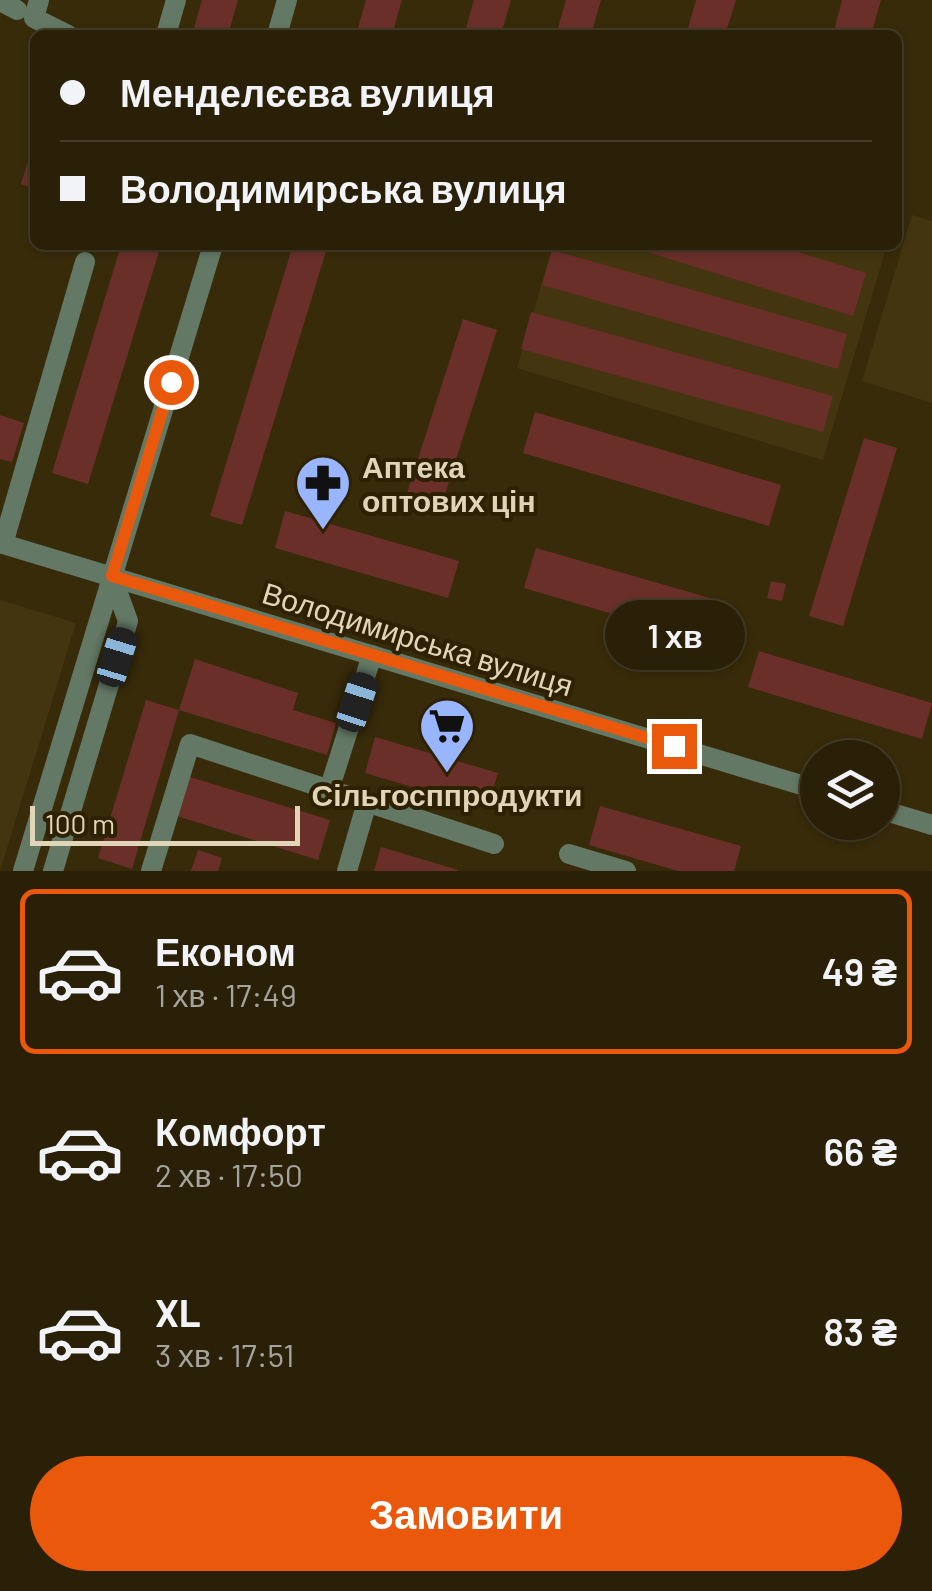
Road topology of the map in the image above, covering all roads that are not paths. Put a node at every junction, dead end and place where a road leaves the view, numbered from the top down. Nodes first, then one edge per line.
1 (39, 0) edge
2 (176, 0) edge
3 (288, 0) edge
4 (58, 30) edge
5 (167, 30) edge
6 (279, 30) edge
7 (211, 250) edge
8 (85, 262) dead end
9 (2, 544) edge
10 (112, 576) junction
11 (372, 655) junction
12 (800, 785) edge
13 (330, 790) junction
14 (367, 802) junction
15 (900, 815) edge
16 (932, 825) edge
17 (494, 844) dead end
18 (569, 854) dead end
19 (23, 871) edge
20 (54, 871) edge
21 (151, 871) edge
22 (347, 871) edge
23 (626, 871) edge

1 - 4 street
2 - 5 street
3 - 6 street
7 - 10 street
8 - 9 street
9 - 10 street, Володимирська вулиця
10 - 11 street, Володимирська вулиця
10 - 19 street
10 - 20 street
11 - 12 street, Володимирська вулиця
11 - 13 street
13 - 14 street
13 - 21 street
14 - 17 street
14 - 22 street
15 - 16 street
18 - 23 street

